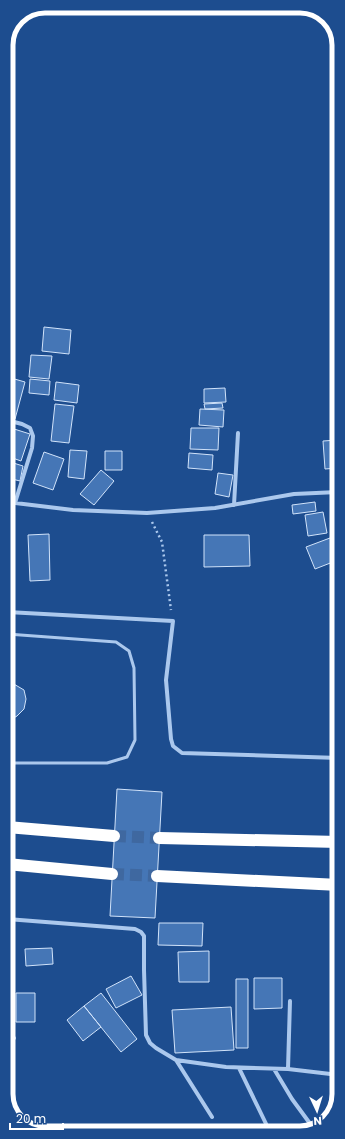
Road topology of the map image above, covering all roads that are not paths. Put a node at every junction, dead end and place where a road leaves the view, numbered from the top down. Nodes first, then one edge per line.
1 (13, 422) edge
2 (238, 433) dead end
3 (332, 492) edge
4 (15, 503) joint
5 (234, 505) junction
6 (13, 612) edge
7 (13, 634) edge
8 (332, 758) edge
9 (13, 763) edge
10 (13, 828) edge
11 (114, 836) tunnel mouth
12 (159, 838) tunnel mouth
13 (332, 842) edge
14 (13, 865) edge
15 (112, 874) tunnel mouth
16 (157, 876) tunnel mouth
17 (332, 885) edge
18 (13, 919) edge
19 (290, 1001) dead end
20 (176, 1060) junction
21 (239, 1068) junction
22 (274, 1069) junction
23 (288, 1069) junction
24 (332, 1074) edge
25 (212, 1117) dead end
26 (310, 1124) edge
27 (267, 1126) edge

1 - 4 street
2 - 5 street
3 - 5 street
4 - 5 street
6 - 8 street
7 - 9 lane
10 - 11 highway
12 - 13 highway
14 - 15 highway
16 - 17 highway
18 - 20 street
19 - 23 street
20 - 21 street
20 - 25 street
21 - 22 street
21 - 27 street
22 - 23 street
22 - 26 street
23 - 24 street

